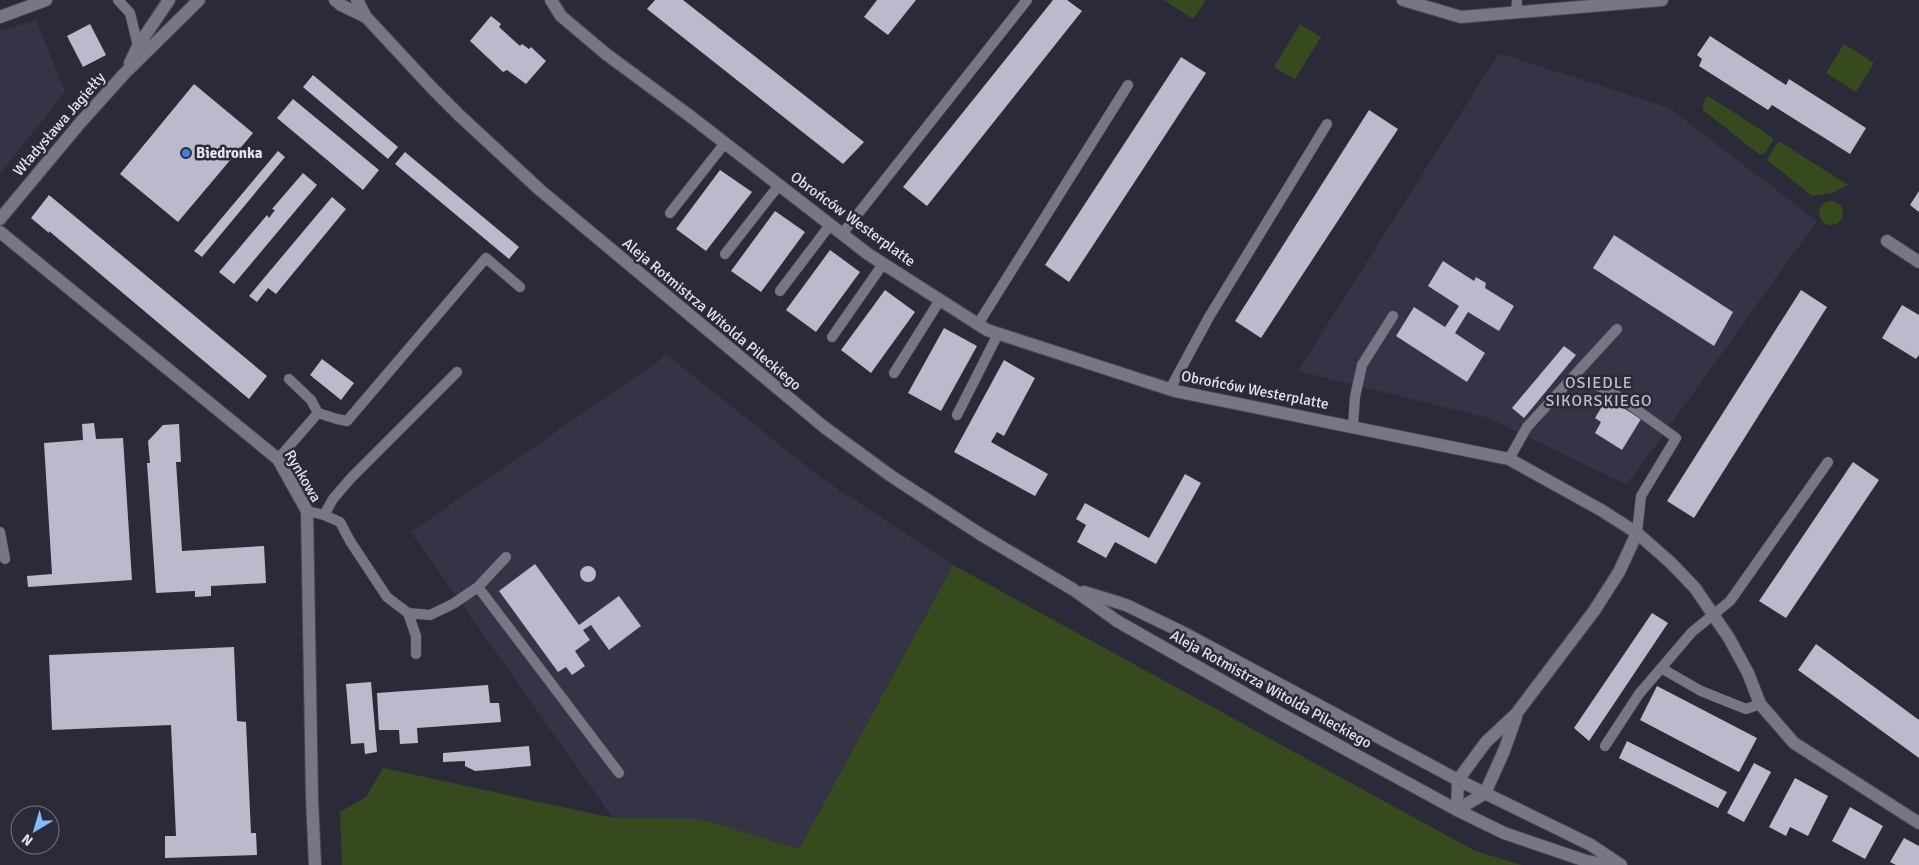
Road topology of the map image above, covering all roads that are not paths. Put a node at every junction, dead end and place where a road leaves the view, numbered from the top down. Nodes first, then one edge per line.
1 (118, 0) edge
2 (169, 0) edge
3 (199, 0) edge
4 (335, 0) edge
5 (358, 0) edge
6 (551, 0) edge
7 (1027, 0) edge
8 (1403, 0) edge
9 (1662, 0) edge
10 (39, 2) edge
11 (1516, 6) edge
12 (0, 17) edge
13 (366, 17) junction
14 (138, 46) junction
15 (124, 74) junction
16 (1128, 84) dead end
17 (1327, 124) dead end
18 (725, 143) junction
19 (779, 185) junction
20 (670, 213) dead end
21 (0, 219) edge
22 (830, 225) junction
23 (0, 232) edge
24 (842, 234) junction
25 (1887, 242) dead end
26 (725, 254) dead end
27 (1919, 262) edge
28 (883, 264) junction
29 (520, 287) dead end
30 (780, 292) dead end
31 (940, 300) junction
32 (1393, 316) dead end
33 (978, 324) junction
34 (1617, 329) dead end
35 (998, 334) junction
36 (832, 336) dead end
37 (457, 372) dead end
38 (894, 374) dead end
39 (1573, 377) junction
40 (290, 379) dead end
41 (1170, 389) junction
42 (318, 413) junction
43 (957, 415) dead end
44 (1353, 426) junction
45 (278, 459) junction
46 (1509, 459) junction
47 (1828, 462) dead end
48 (307, 511) junction
49 (324, 515) junction
50 (0, 532) edge
51 (1637, 533) junction
52 (506, 557) dead end
53 (5, 559) dead end
54 (478, 587) junction
55 (1074, 590) junction
56 (408, 613) junction
57 (1713, 613) junction
58 (416, 654) dead end
59 (1661, 668) junction
60 (1760, 704) junction
61 (1516, 714) junction
62 (1605, 746) dead end
63 (619, 773) dead end
64 (1458, 780) junction
65 (1485, 793) junction
66 (1457, 810) junction
67 (1919, 823) edge
68 (315, 865) edge
69 (1609, 865) edge
70 (1621, 865) edge

1 - 14 lane
2 - 14 street, Władysława Jagiełły
3 - 15 street, Władysława Jagiełły
4 - 13 street, Aleja Rotmistrza Witolda Pileckiego
5 - 13 street, Aleja Rotmistrza Witolda Pileckiego
6 - 18 street, Obrońców Westerplatte
7 - 24 lane
8 - 11 street
9 - 11 street
10 - 12 street
13 - 55 street, Aleja Rotmistrza Witolda Pileckiego
14 - 15 street, Władysława Jagiełły
15 - 21 street, Władysława Jagiełły
16 - 33 lane
17 - 41 lane
18 - 19 street, Obrońców Westerplatte
18 - 20 lane
19 - 22 street, Obrońców Westerplatte
19 - 26 lane
22 - 24 street, Obrońców Westerplatte
22 - 30 lane
23 - 45 street, Rynkowa
24 - 28 street, Obrońców Westerplatte
25 - 27 street
28 - 31 street, Obrońców Westerplatte
28 - 36 lane
29 - 42 lane
31 - 33 street, Obrońców Westerplatte
31 - 38 lane
32 - 44 lane
33 - 35 street, Obrońców Westerplatte
34 - 39 lane
35 - 41 street, Obrońców Westerplatte
35 - 43 lane
37 - 49 lane
39 - 46 lane
39 - 51 lane
40 - 42 lane
41 - 44 street, Obrońców Westerplatte
42 - 45 lane
44 - 46 street, Obrońców Westerplatte
45 - 48 street, Rynkowa
46 - 51 street, Obrońców Westerplatte
47 - 57 lane
48 - 49 lane
48 - 68 street, Rynkowa
49 - 56 lane
50 - 53 lane
51 - 57 street, Obrońców Westerplatte
51 - 61 street
52 - 54 lane
54 - 56 lane
54 - 63 lane
55 - 64 street, Aleja Rotmistrza Witolda Pileckiego
55 - 66 street, Aleja Rotmistrza Witolda Pileckiego
56 - 58 lane
57 - 59 lane
57 - 60 street, Obrońców Westerplatte
59 - 60 lane
59 - 62 lane
60 - 67 street, Obrońców Westerplatte
61 - 64 street
61 - 65 street
64 - 65 street, Aleja Rotmistrza Witolda Pileckiego
64 - 66 street
65 - 66 street
65 - 70 street, Aleja Rotmistrza Witolda Pileckiego
66 - 69 street, Aleja Rotmistrza Witolda Pileckiego

